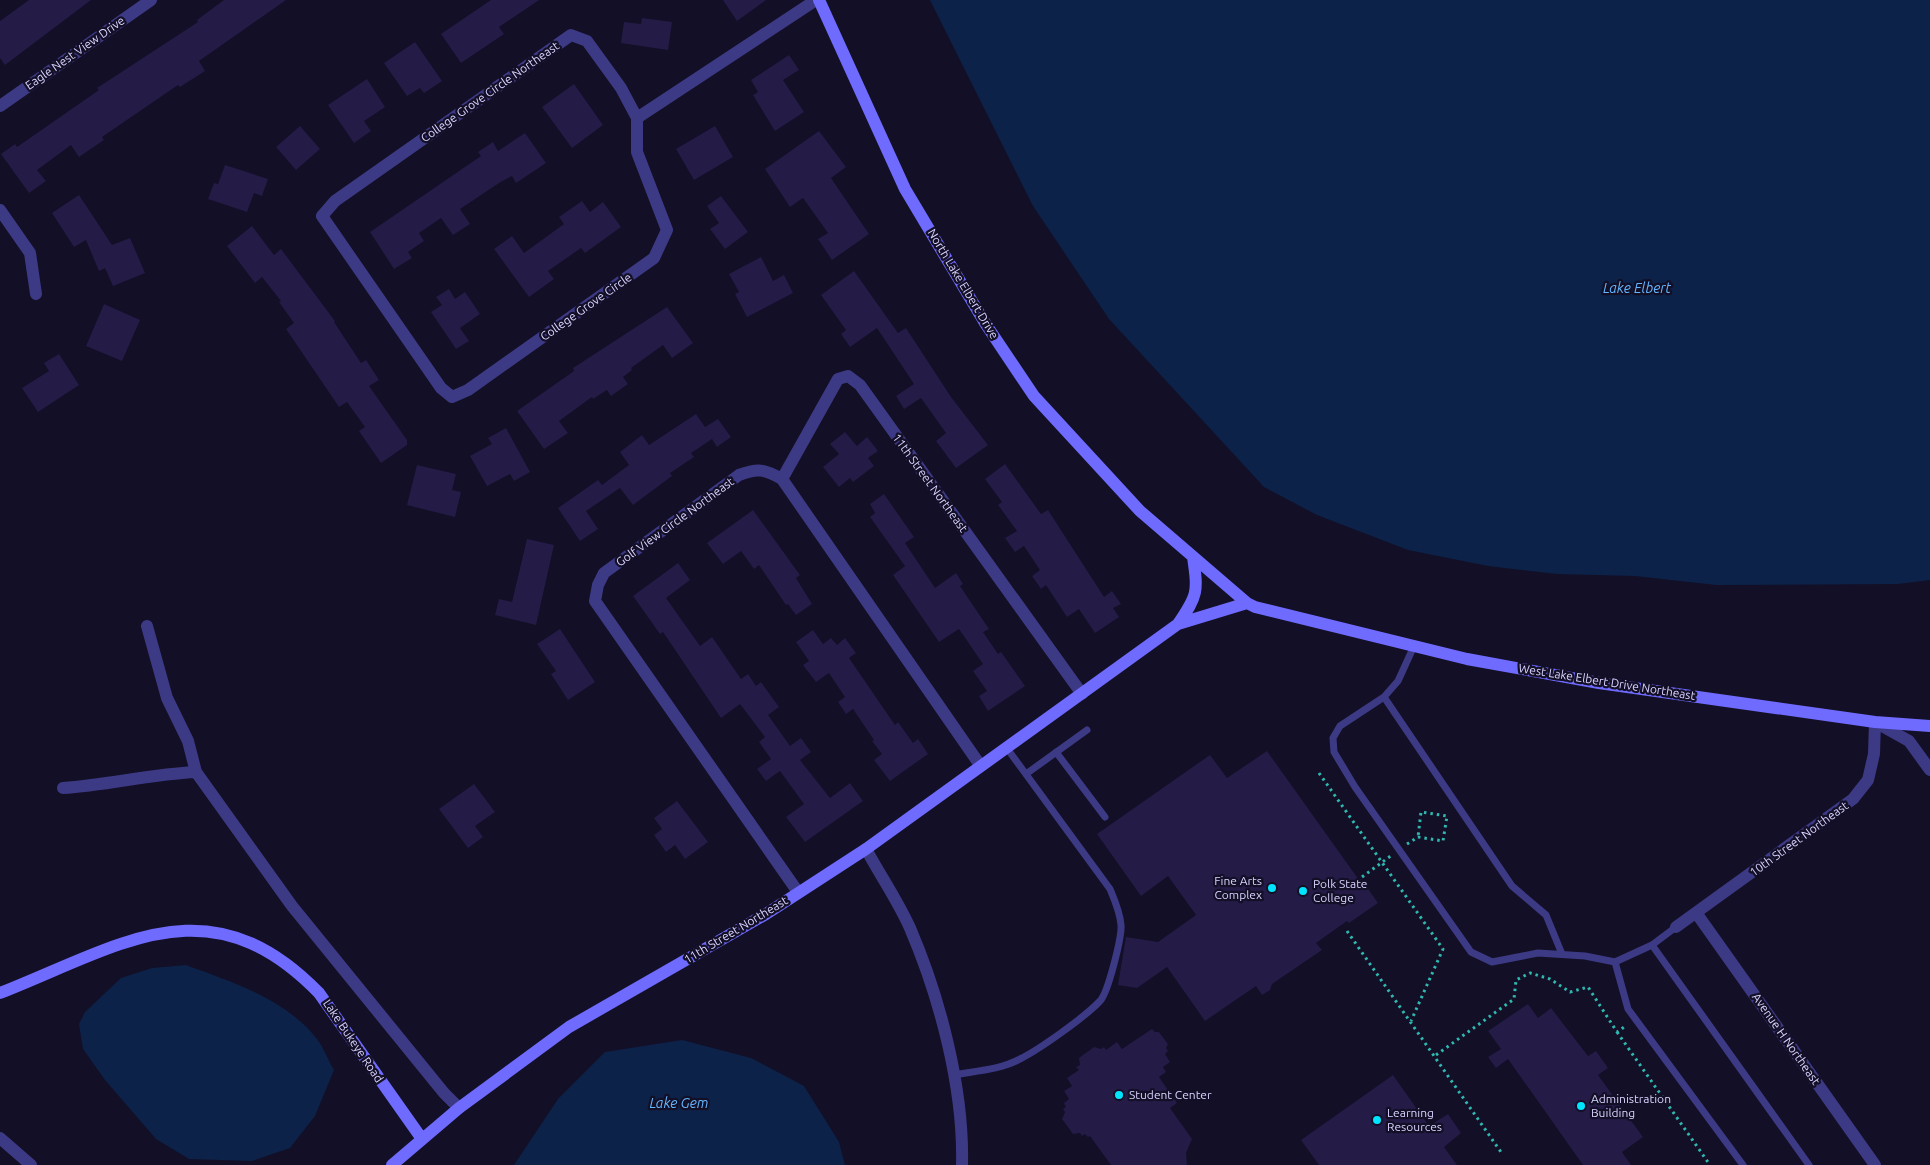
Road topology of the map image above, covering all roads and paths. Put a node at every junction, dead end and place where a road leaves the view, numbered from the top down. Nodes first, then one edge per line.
1 (151, 0) edge
2 (818, 0) edge
3 (0, 106) edge
4 (637, 118) junction
5 (0, 210) edge
6 (36, 294) dead end
7 (409, 342) joint
8 (782, 480) junction
9 (1193, 558) junction
10 (1247, 603) junction
11 (1178, 624) junction
12 (147, 626) dead end
13 (1414, 646) junction
14 (1082, 694) junction
15 (1384, 697) junction
16 (1875, 722) junction
17 (1930, 726) edge
18 (1087, 730) dead end
19 (1006, 747) junction
20 (1056, 752) junction
21 (980, 765) junction
22 (1930, 770) edge
23 (196, 772) junction
24 (1319, 773) dead end
25 (1026, 774) junction
26 (63, 788) dead end
27 (1105, 817) dead end
28 (1418, 837) junction
29 (866, 848) junction
30 (1399, 850) junction
31 (1382, 863) junction
32 (1362, 876) dead end
33 (798, 892) junction
34 (1697, 914) junction
35 (1676, 928) joint
36 (1347, 932) dead end
37 (1652, 945) junction
38 (1562, 954) junction
39 (1615, 962) junction
40 (0, 993) edge
41 (1635, 1018) junction
42 (1411, 1021) junction
43 (1617, 1032) junction
44 (1436, 1056) junction
45 (953, 1075) junction
46 (459, 1108) junction
47 (0, 1138) edge
48 (422, 1139) junction
49 (1503, 1155) dead end
50 (31, 1165) edge
51 (392, 1165) edge
52 (962, 1165) edge
53 (1710, 1165) edge
54 (1743, 1165) edge
55 (1809, 1165) edge
56 (1875, 1165) edge

1 - 3 street, Eagle Nest View Drive
2 - 4 street
2 - 9 street, North Lake Elbert Drive
4 - 7 street, College Grove Circle
4 - 7 street, College Grove Circle Northeast
5 - 6 street
8 - 14 street, 11th Street Northeast
8 - 21 street
8 - 33 street, Golf View Circle Northeast
9 - 10 street, North Lake Elbert Drive
9 - 11 street
10 - 11 street, 11th Street Northeast
10 - 13 street, West Lake Elbert Drive Northeast
11 - 14 street, 11th Street Northeast
12 - 23 street
13 - 15 lane
13 - 16 street, West Lake Elbert Drive Northeast
14 - 19 street, 11th Street Northeast
15 - 30 lane
15 - 38 lane
16 - 17 street, West Lake Elbert Drive Northeast
16 - 22 street
16 - 34 street, 10th Street Northeast
18 - 20 lane
19 - 21 street, 11th Street Northeast
19 - 25 lane
20 - 25 lane
20 - 27 lane
21 - 29 street, 11th Street Northeast
23 - 26 street
23 - 46 street
24 - 31 path
25 - 45 lane
28 - 28 path
28 - 30 path
29 - 33 street, 11th Street Northeast
29 - 45 street
30 - 31 path
30 - 38 lane
31 - 32 path
31 - 42 path
33 - 46 street, 11th Street Northeast
34 - 35 street, 10th Street Northeast
34 - 56 street, Avenue H Northeast
35 - 37 lane
36 - 42 path
37 - 39 lane
37 - 55 lane
38 - 39 lane
39 - 41 lane
40 - 48 street, Lake Bukeye Road
41 - 43 path
41 - 54 lane
42 - 44 path
43 - 44 path
43 - 53 path
44 - 49 path
45 - 52 street
46 - 48 street, 11th Street Northeast
47 - 50 street
48 - 51 street, 11th Street Northeast

